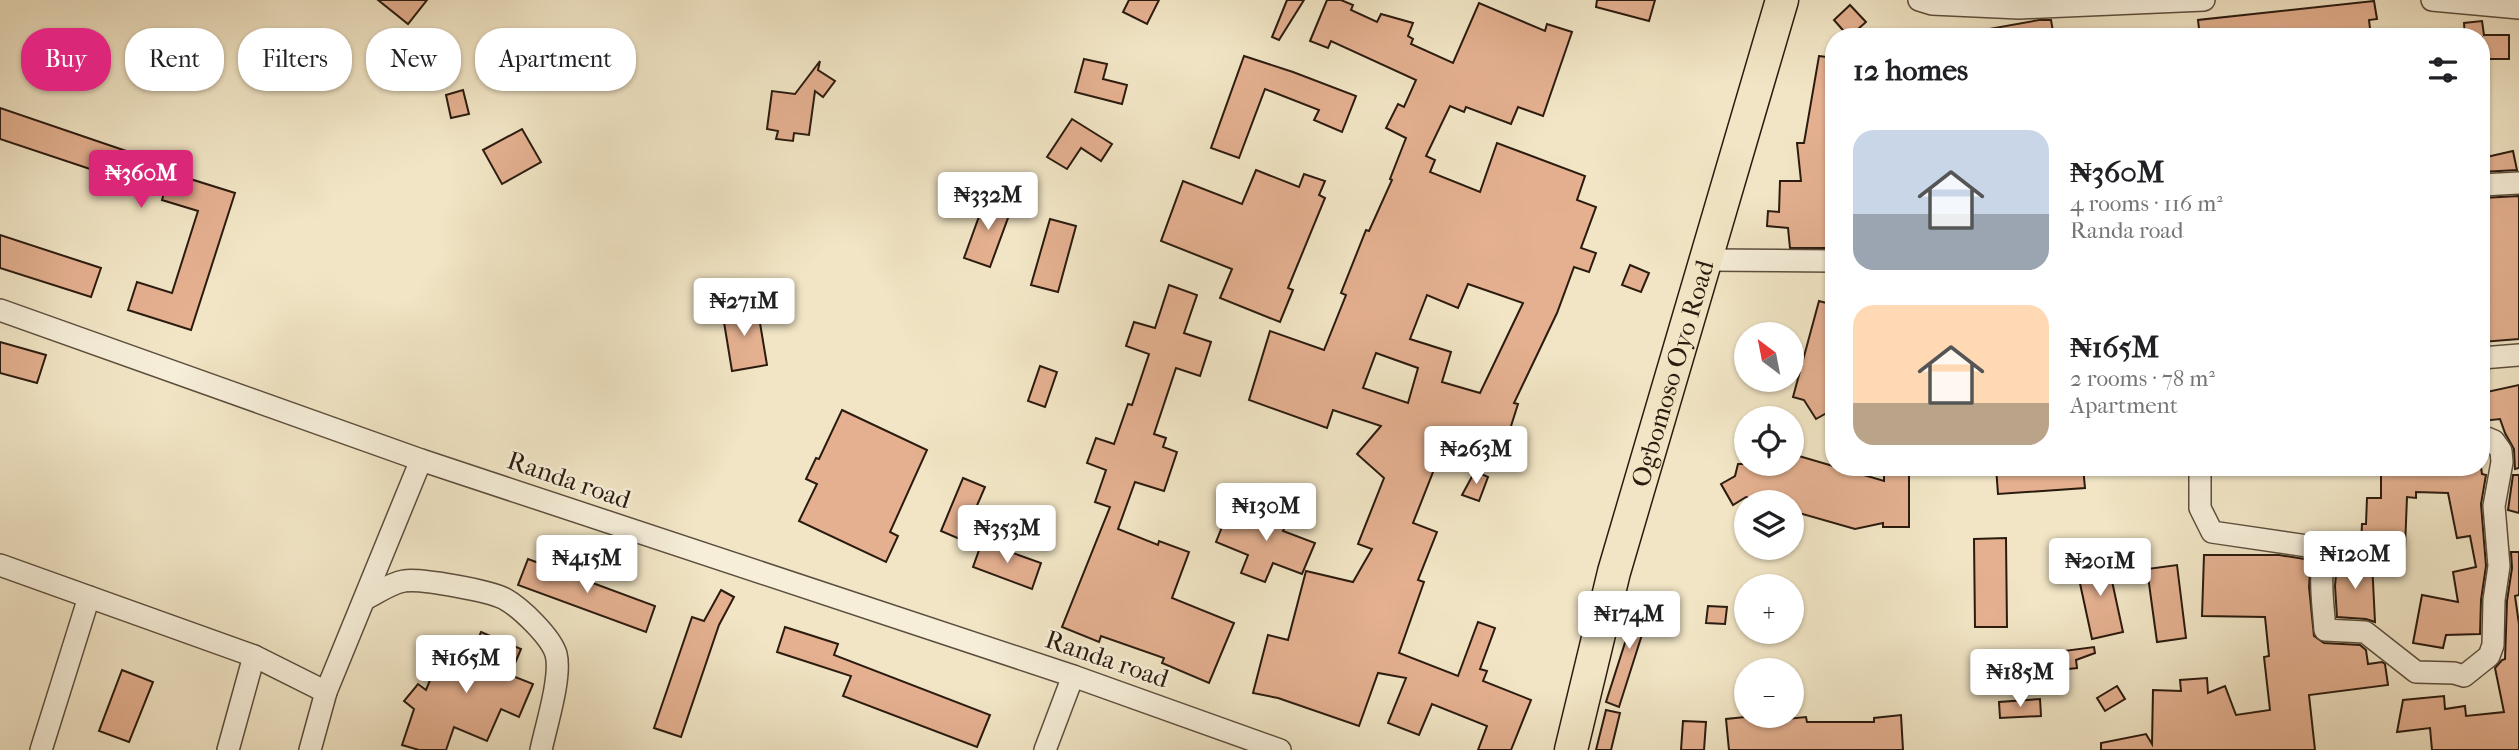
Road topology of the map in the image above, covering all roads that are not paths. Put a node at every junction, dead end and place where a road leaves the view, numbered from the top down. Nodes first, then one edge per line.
1 (1782, 0) edge
2 (1919, 0) edge
3 (2204, 0) edge
4 (2432, 0) edge
5 (2020, 4) edge
6 (2519, 8) edge
7 (2519, 183) edge
8 (2490, 185) edge
9 (1707, 260) junction
10 (1825, 261) edge
11 (0, 310) edge
12 (2519, 355) edge
13 (2490, 357) edge
14 (2490, 439) edge
15 (421, 460) junction
16 (2200, 476) edge
17 (0, 565) edge
18 (89, 597) junction
19 (365, 599) junction
20 (254, 656) junction
21 (1073, 676) junction
22 (326, 692) junction
23 (41, 750) edge
24 (228, 750) edge
25 (310, 750) edge
26 (541, 750) edge
27 (1045, 750) edge
28 (1280, 750) edge
29 (1571, 750) edge

1 - 9 highway, Ogbomoso Oyo Road
2 - 5 street
3 - 5 street
4 - 6 street
7 - 8 street
9 - 10 street
9 - 29 highway, Ogbomoso Oyo Road
11 - 15 street, Randa road
12 - 13 street
14 - 16 street
15 - 19 street
15 - 21 street, Randa road
17 - 18 street
18 - 20 street
18 - 23 street
19 - 22 street
19 - 26 street
20 - 22 street
20 - 24 street
21 - 27 street
21 - 28 street, Randa road
22 - 25 street

